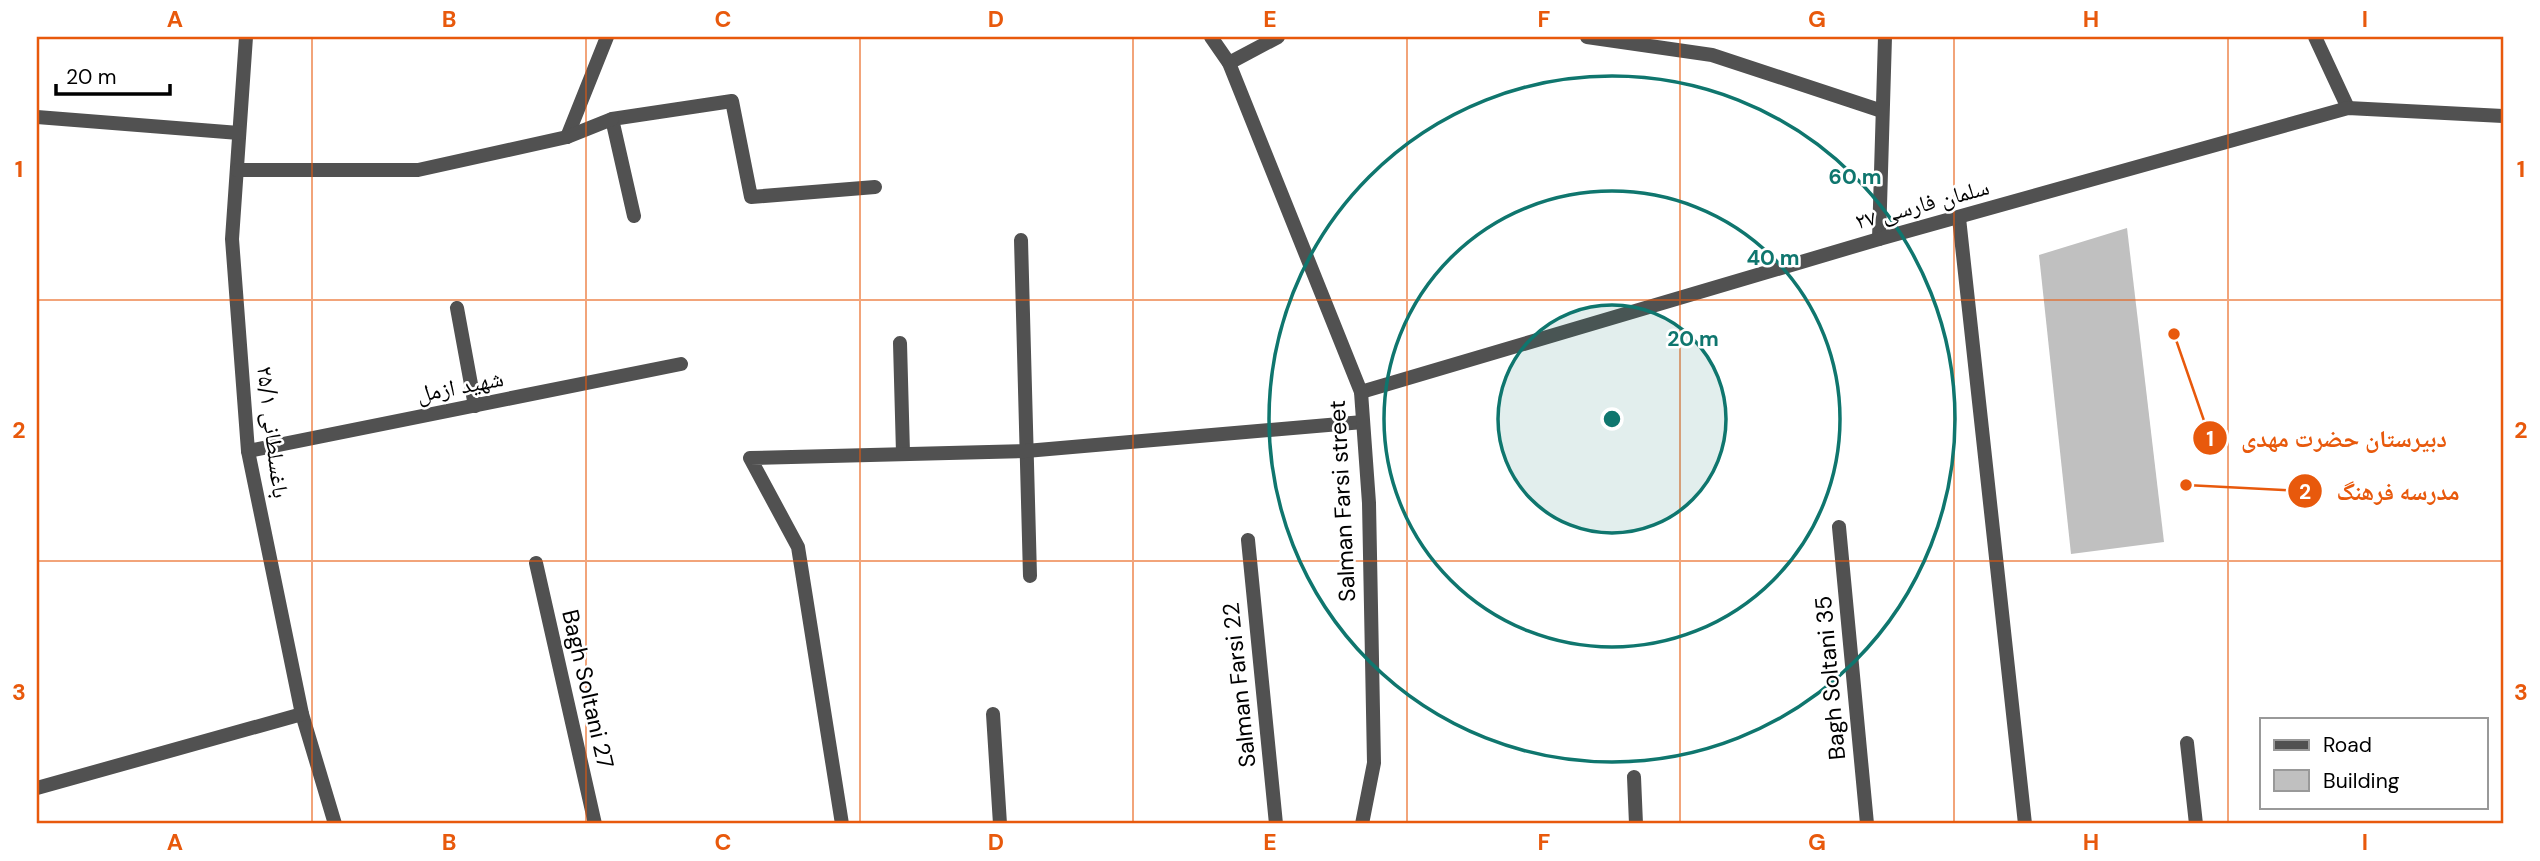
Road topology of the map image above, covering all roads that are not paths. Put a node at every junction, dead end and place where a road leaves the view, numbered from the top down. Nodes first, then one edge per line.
1 (246, 37) edge
2 (607, 37) edge
3 (1211, 37) edge
4 (1278, 37) edge
5 (1587, 37) edge
6 (1885, 37) edge
7 (2315, 37) edge
8 (1229, 63) junction
9 (2348, 108) junction
10 (1882, 111) junction
11 (2503, 116) edge
12 (37, 117) edge
13 (612, 119) junction
14 (239, 133) junction
15 (567, 137) junction
16 (237, 170) junction
17 (875, 187) dead end
18 (634, 216) dead end
19 (1959, 218) junction
20 (1879, 239) junction
21 (1021, 240) dead end
22 (457, 308) dead end
23 (900, 343) dead end
24 (681, 364) dead end
25 (1361, 392) junction
26 (475, 406) junction
27 (1363, 422) junction
28 (1026, 451) junction
29 (248, 452) junction
30 (903, 453) junction
31 (1839, 527) dead end
32 (1248, 540) dead end
33 (536, 563) dead end
34 (1030, 576) dead end
35 (302, 714) junction
36 (993, 714) dead end
37 (2188, 743) dead end
38 (1634, 777) dead end
39 (37, 788) edge
40 (335, 824) edge
41 (595, 824) edge
42 (842, 824) edge
43 (1000, 824) edge
44 (1276, 824) edge
45 (1362, 824) edge
46 (1636, 824) edge
47 (1867, 824) edge
48 (2025, 824) edge
49 (2196, 824) edge

1 - 14 street, باغسلطانی ۲۵/۱
2 - 15 street
3 - 8 street, Salman Farsi street
4 - 8 street
5 - 10 street
6 - 10 street
7 - 9 street
8 - 25 street, Salman Farsi street
9 - 11 street, سلمان فارسی ۲۷
9 - 19 street, سلمان فارسی ۲۷
10 - 20 street
12 - 14 street
13 - 15 street
13 - 17 street
13 - 18 street
14 - 16 street, باغسلطانی ۲۵/۱
15 - 16 street
16 - 29 street, باغسلطانی ۲۵/۱
19 - 20 street, سلمان فارسی ۲۷
19 - 48 street
20 - 25 street, سلمان فارسی ۲۷
21 - 28 street
22 - 26 street
23 - 30 street
24 - 26 street, شهید ازمل
25 - 27 street, Salman Farsi street
26 - 29 street, شهید ازمل
27 - 28 street
27 - 45 street, Salman Farsi street
28 - 30 street
28 - 34 street
29 - 35 street, باغسلطانی ۲۵/۱
30 - 42 street
31 - 47 street, Bagh Soltani 35
32 - 44 street, Salman Farsi 22
33 - 41 street, Bagh Soltani 27
35 - 39 street
35 - 40 street, باغسلطانی ۲۵/۱
36 - 43 street
37 - 49 street
38 - 46 street

